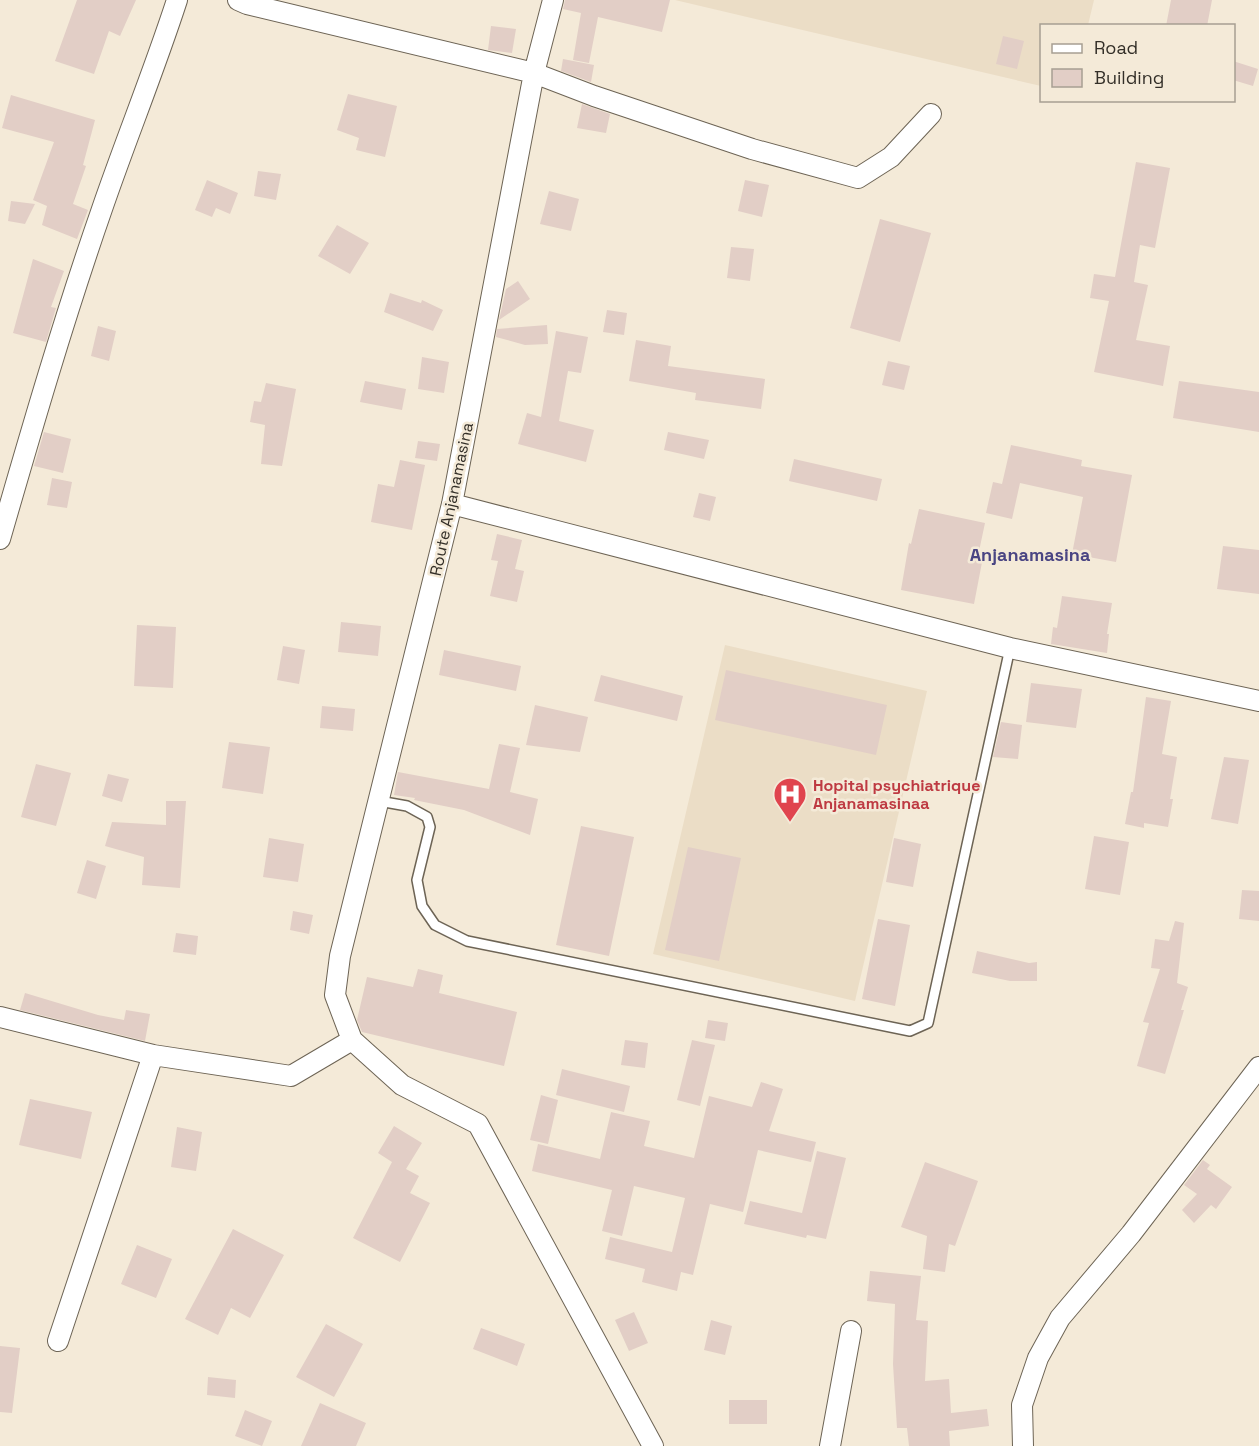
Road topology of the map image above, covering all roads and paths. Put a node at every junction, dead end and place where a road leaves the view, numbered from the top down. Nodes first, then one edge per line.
1 (177, 0) edge
2 (238, 0) edge
3 (553, 0) edge
4 (534, 73) junction
5 (931, 114) dead end
6 (452, 504) junction
7 (0, 538) edge
8 (1010, 648) junction
9 (1259, 701) edge
10 (379, 801) junction
11 (0, 1017) edge
12 (352, 1040) junction
13 (153, 1055) junction
14 (1259, 1067) edge
15 (851, 1331) dead end
16 (58, 1341) dead end
17 (653, 1446) edge
18 (830, 1446) edge
19 (1023, 1446) edge

1 - 7 street
2 - 4 street
3 - 4 street, Route Anjanamasina
4 - 5 street
4 - 6 street, Route Anjanamasina
6 - 8 street
6 - 10 street, Route Anjanamasina
8 - 9 street
8 - 10 lane
10 - 12 street, Route Anjanamasina
11 - 13 street
12 - 13 street
12 - 17 street
13 - 16 street
14 - 19 street
15 - 18 street

